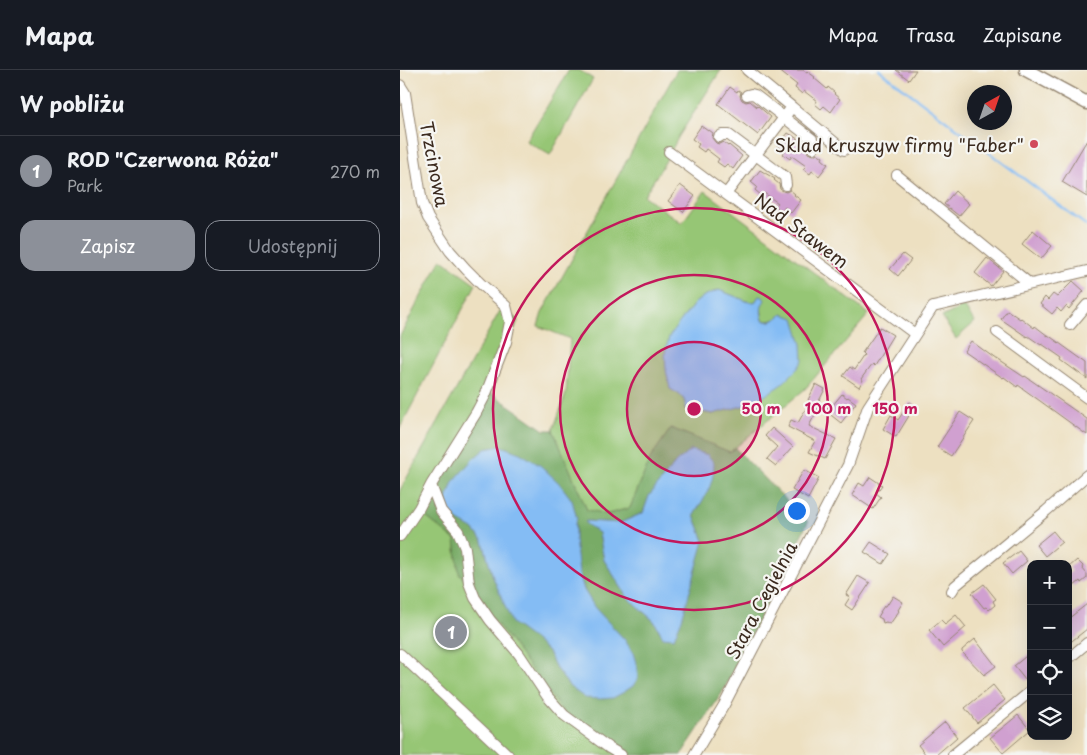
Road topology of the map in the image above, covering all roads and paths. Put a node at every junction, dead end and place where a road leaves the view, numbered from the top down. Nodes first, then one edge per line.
1 (747, 70) edge
2 (1026, 70) edge
3 (400, 85) edge
4 (747, 95) dead end
5 (1087, 103) edge
6 (792, 106) junction
7 (784, 116) junction
8 (719, 137) dead end
9 (813, 148) dead end
10 (844, 150) dead end
11 (669, 152) dead end
12 (755, 156) junction
13 (897, 175) dead end
14 (786, 185) dead end
15 (726, 194) junction
16 (1087, 271) edge
17 (1030, 284) junction
18 (1087, 305) edge
19 (1070, 325) dead end
20 (997, 332) dead end
21 (916, 334) junction
22 (1087, 398) edge
23 (1087, 475) edge
24 (432, 485) junction
25 (400, 536) edge
26 (952, 591) dead end
27 (1087, 643) edge
28 (400, 654) edge
29 (1072, 656) edge
30 (1027, 694) edge
31 (508, 755) edge
32 (621, 755) edge
33 (694, 755) edge
34 (953, 755) edge

1 - 6 street
2 - 5 main road
3 - 24 street, Trzcinowa
4 - 7 street
6 - 7 street
6 - 10 street
7 - 9 street
7 - 12 street
8 - 12 street
11 - 15 street, Nad Stawem
12 - 14 street
12 - 15 street
13 - 17 street
15 - 21 street, Nad Stawem
16 - 17 street, Stara Cegielnia
17 - 21 street, Stara Cegielnia
18 - 19 street
20 - 22 street
21 - 33 street, Stara Cegielnia
23 - 26 street
24 - 25 street, Trzcinowa
24 - 32 street
27 - 29 street
28 - 31 street
30 - 34 street

